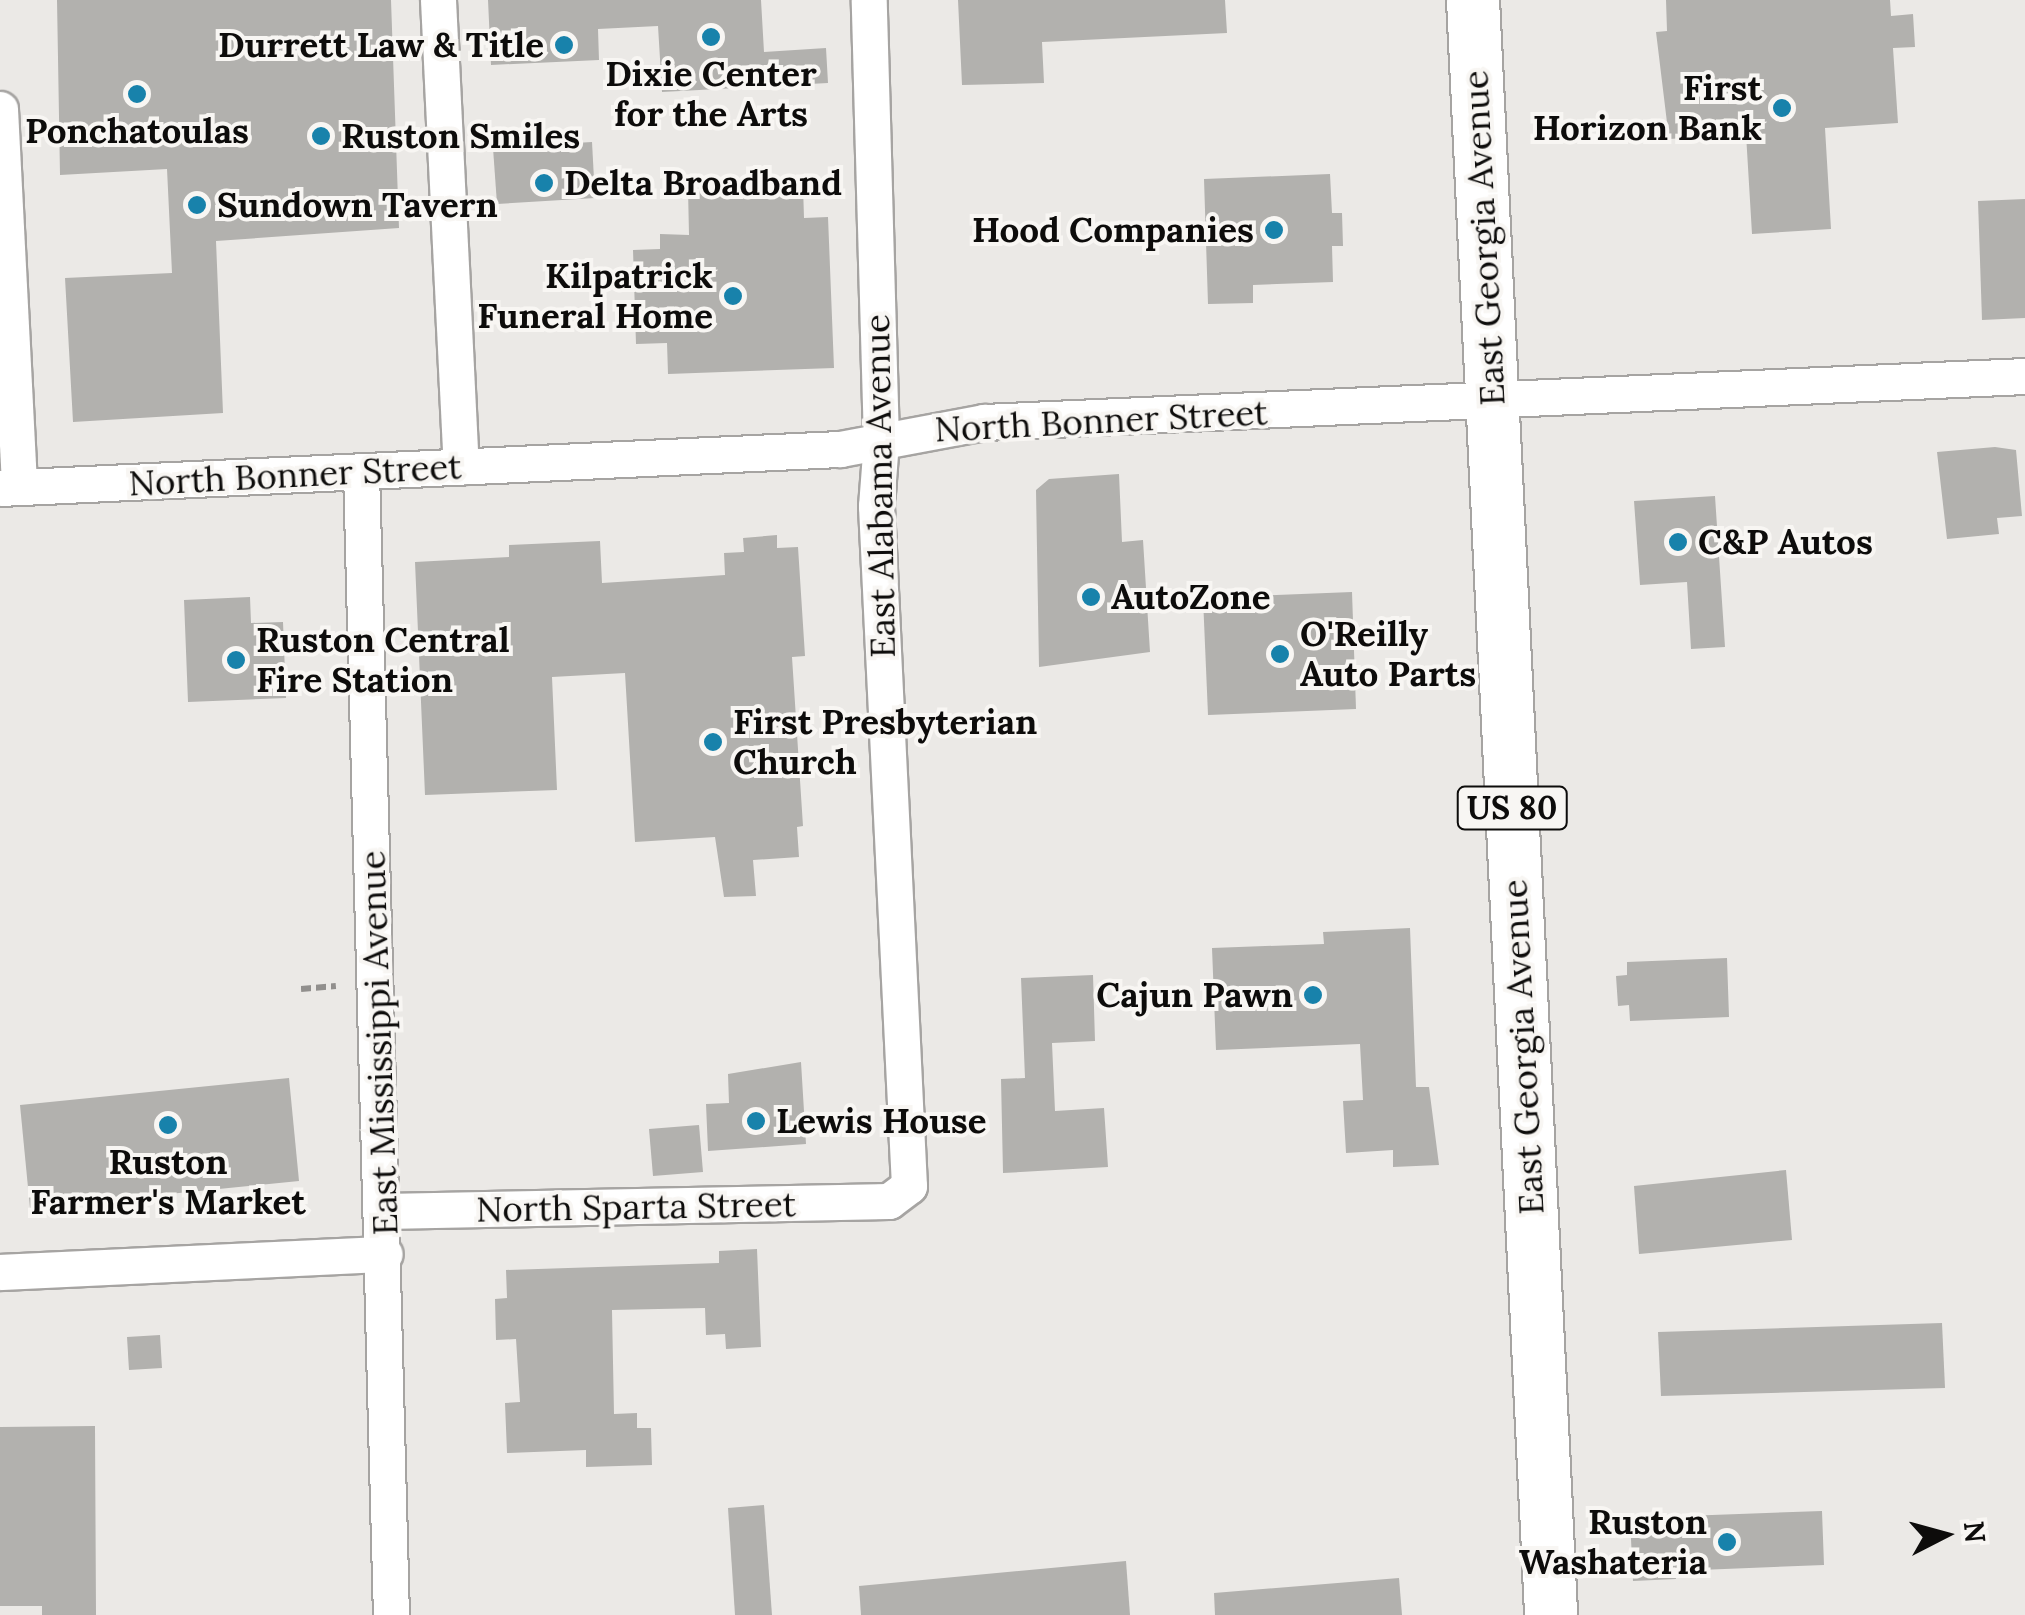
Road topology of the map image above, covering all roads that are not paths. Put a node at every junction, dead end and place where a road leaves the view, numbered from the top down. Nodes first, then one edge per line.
1 (438, 0) edge
2 (869, 0) edge
3 (1471, 8) edge
4 (0, 109) edge
5 (2025, 376) edge
6 (1493, 400) junction
7 (881, 442) junction
8 (462, 466) junction
9 (361, 471) junction
10 (10, 488) edge
11 (888, 1201) joint
12 (384, 1212) junction
13 (385, 1254) junction
14 (0, 1272) edge
15 (391, 1615) edge
16 (1552, 1615) edge

1 - 8 street
2 - 7 street, East Alabama Avenue
3 - 6 main road, East Georgia Avenue / US 80
4 - 10 street
5 - 6 street, North Bonner Street
6 - 7 street, North Bonner Street
6 - 16 main road, East Georgia Avenue / US 80
7 - 8 street, North Bonner Street
7 - 11 street, East Alabama Avenue
8 - 9 street, North Bonner Street
9 - 10 street, North Bonner Street
9 - 12 street, East Mississippi Avenue
11 - 12 street, North Sparta Street
12 - 13 street, East Mississippi Avenue
13 - 14 street
13 - 15 street, East Mississippi Avenue

